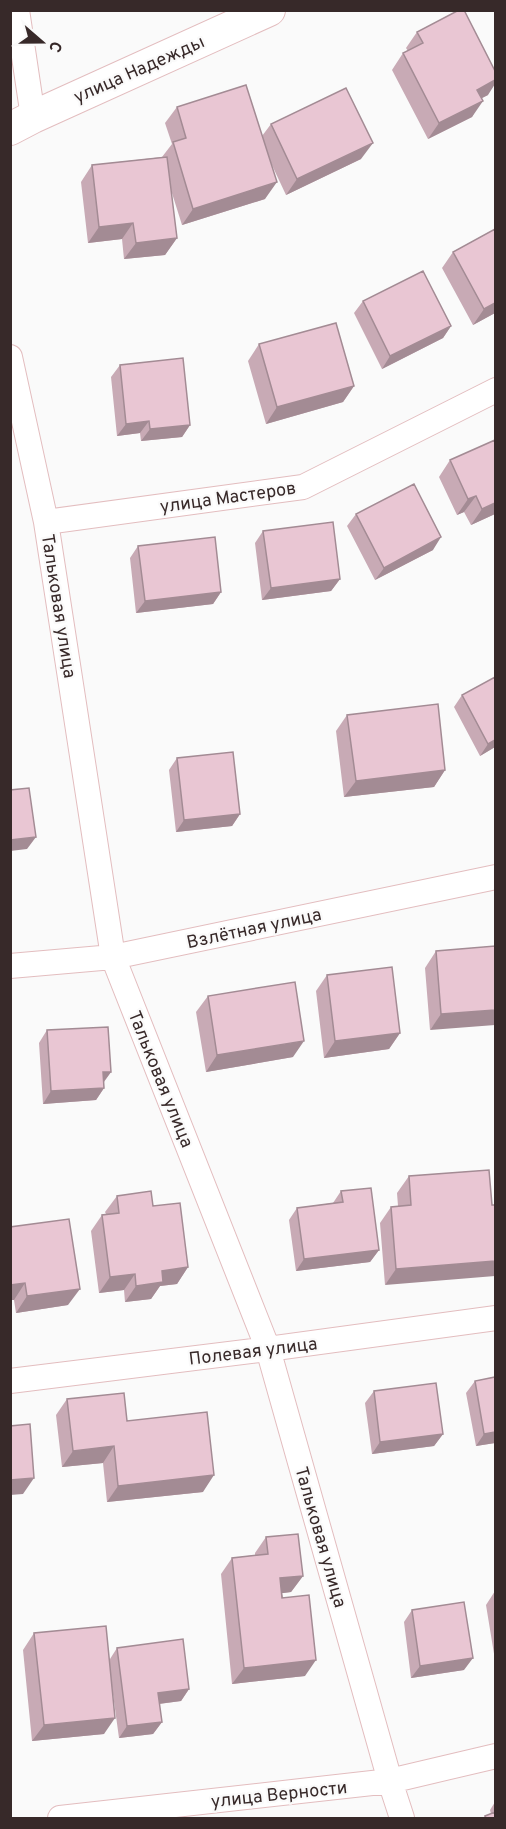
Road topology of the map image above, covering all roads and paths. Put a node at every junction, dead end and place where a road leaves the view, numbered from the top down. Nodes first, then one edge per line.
1 (17, 10) edge
2 (269, 10) edge
3 (22, 123) edge
4 (10, 357) edge
5 (495, 390) edge
6 (46, 522) junction
7 (495, 877) edge
8 (113, 957) junction
9 (10, 966) edge
10 (495, 1318) edge
11 (268, 1349) junction
12 (10, 1381) edge
13 (495, 1756) edge
14 (390, 1781) junction
15 (60, 1818) edge
16 (402, 1818) edge

1 - 3 street
2 - 3 street, улица Надежды
4 - 6 street, Тальковая улица
5 - 6 street, улица Мастеров
6 - 8 street, Тальковая улица
7 - 8 street, Взлётная улица
8 - 9 street, Взлётная улица
8 - 11 street, Тальковая улица
10 - 11 street, Полевая улица
11 - 12 street, Полевая улица
11 - 14 street, Тальковая улица
13 - 14 street, улица Верности
14 - 15 street, улица Верности
14 - 16 street, Тальковая улица

